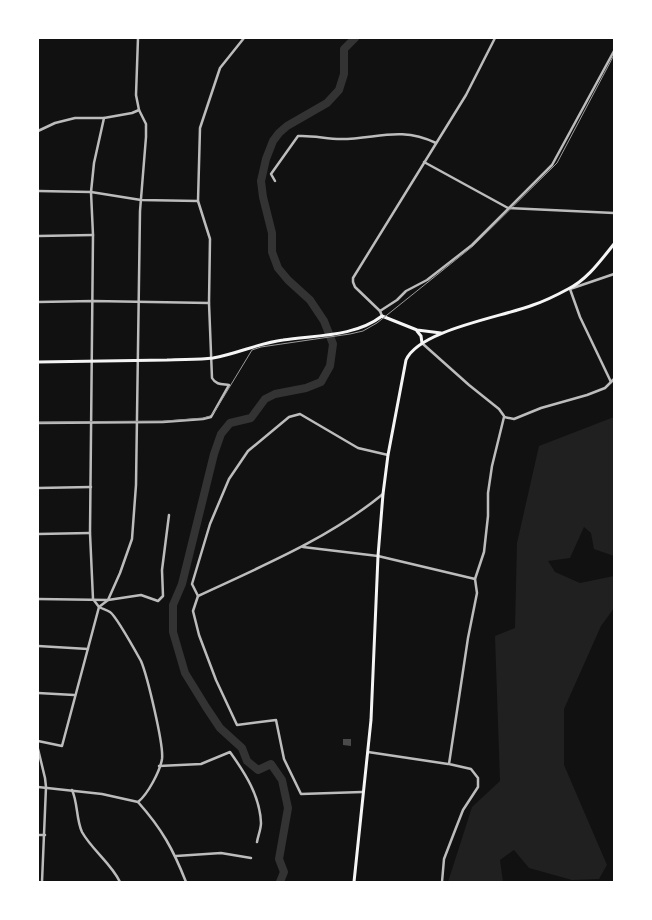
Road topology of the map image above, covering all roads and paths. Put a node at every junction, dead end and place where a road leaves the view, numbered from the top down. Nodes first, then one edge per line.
1 (138, 38) edge
2 (244, 38) edge
3 (495, 38) edge
4 (614, 50) edge
5 (139, 110) junction
6 (104, 118) junction
7 (38, 131) edge
8 (436, 143) junction
9 (424, 162) junction
10 (275, 181) dead end
11 (38, 191) edge
12 (91, 192) junction
13 (141, 200) junction
14 (198, 201) junction
15 (508, 208) junction
16 (614, 213) edge
17 (93, 235) junction
18 (38, 236) edge
19 (614, 244) edge
20 (614, 274) edge
21 (570, 289) junction
22 (93, 301) junction
23 (138, 301) junction
24 (38, 302) edge
25 (209, 303) junction
26 (380, 312) junction
27 (382, 316) junction
28 (417, 330) junction
29 (441, 333) junction
30 (422, 343) junction
31 (212, 358) junction
32 (92, 361) junction
33 (136, 361) junction
34 (38, 362) edge
35 (614, 379) edge
36 (611, 382) junction
37 (504, 416) junction
38 (91, 422) junction
39 (136, 422) junction
40 (38, 423) edge
41 (388, 455) junction
42 (91, 487) junction
43 (38, 488) edge
44 (383, 494) junction
45 (169, 515) dead end
46 (90, 533) junction
47 (38, 534) edge
48 (301, 547) junction
49 (378, 556) junction
50 (476, 578) junction
51 (198, 596) junction
52 (38, 599) edge
53 (93, 599) junction
54 (108, 600) junction
55 (100, 607) junction
56 (38, 646) edge
57 (89, 649) junction
58 (38, 693) edge
59 (74, 695) junction
60 (38, 741) edge
61 (38, 749) edge
62 (368, 752) junction
63 (449, 764) junction
64 (159, 766) junction
65 (38, 787) edge
66 (46, 787) junction
67 (72, 790) junction
68 (362, 792) junction
69 (138, 802) junction
70 (38, 835) edge
71 (45, 835) junction
72 (257, 842) dead end
73 (176, 856) junction
74 (251, 858) dead end
75 (42, 882) edge
76 (120, 882) edge
77 (186, 882) edge
78 (354, 882) edge
79 (442, 882) edge

1 - 5 street
2 - 14 street
3 - 8 street
4 - 15 street
5 - 6 street
5 - 13 street
6 - 7 street
6 - 12 street
8 - 9 street
8 - 10 street
9 - 15 street
9 - 26 street
11 - 12 street
12 - 13 street
12 - 17 street
13 - 14 street
13 - 23 street
14 - 25 street
15 - 16 street
15 - 26 street
17 - 18 street
17 - 22 street
19 - 21 main road
20 - 21 street
21 - 29 main road
21 - 36 street
22 - 23 street
22 - 24 street
22 - 32 street
23 - 25 street
23 - 33 street
25 - 31 street
26 - 27 street
27 - 28 main road
27 - 31 main road
28 - 29 main road
28 - 30 main road
29 - 30 main road
30 - 37 street
30 - 41 main road
31 - 33 main road
31 - 39 street
32 - 33 main road
32 - 34 main road
32 - 38 street
33 - 39 street
35 - 36 street
36 - 37 street
37 - 50 street
38 - 39 street
38 - 40 street
38 - 42 street
39 - 54 street
41 - 44 main road
41 - 51 street
42 - 43 street
42 - 46 street
44 - 48 street
44 - 49 main road
45 - 54 street
46 - 47 street
46 - 53 street
48 - 49 street
48 - 51 street
49 - 50 street
49 - 62 main road
50 - 63 street
51 - 68 street
52 - 53 street
53 - 54 street
53 - 55 street
54 - 55 street
55 - 57 street
55 - 64 street
56 - 57 street
57 - 59 street
58 - 59 street
59 - 60 street
61 - 66 street
62 - 63 street
62 - 68 main road
63 - 79 street
64 - 69 street
64 - 72 street
65 - 66 street
66 - 67 street
66 - 71 street
67 - 69 street
67 - 76 street
68 - 78 main road
69 - 73 street
70 - 71 street
71 - 75 street
73 - 74 street
73 - 77 street

